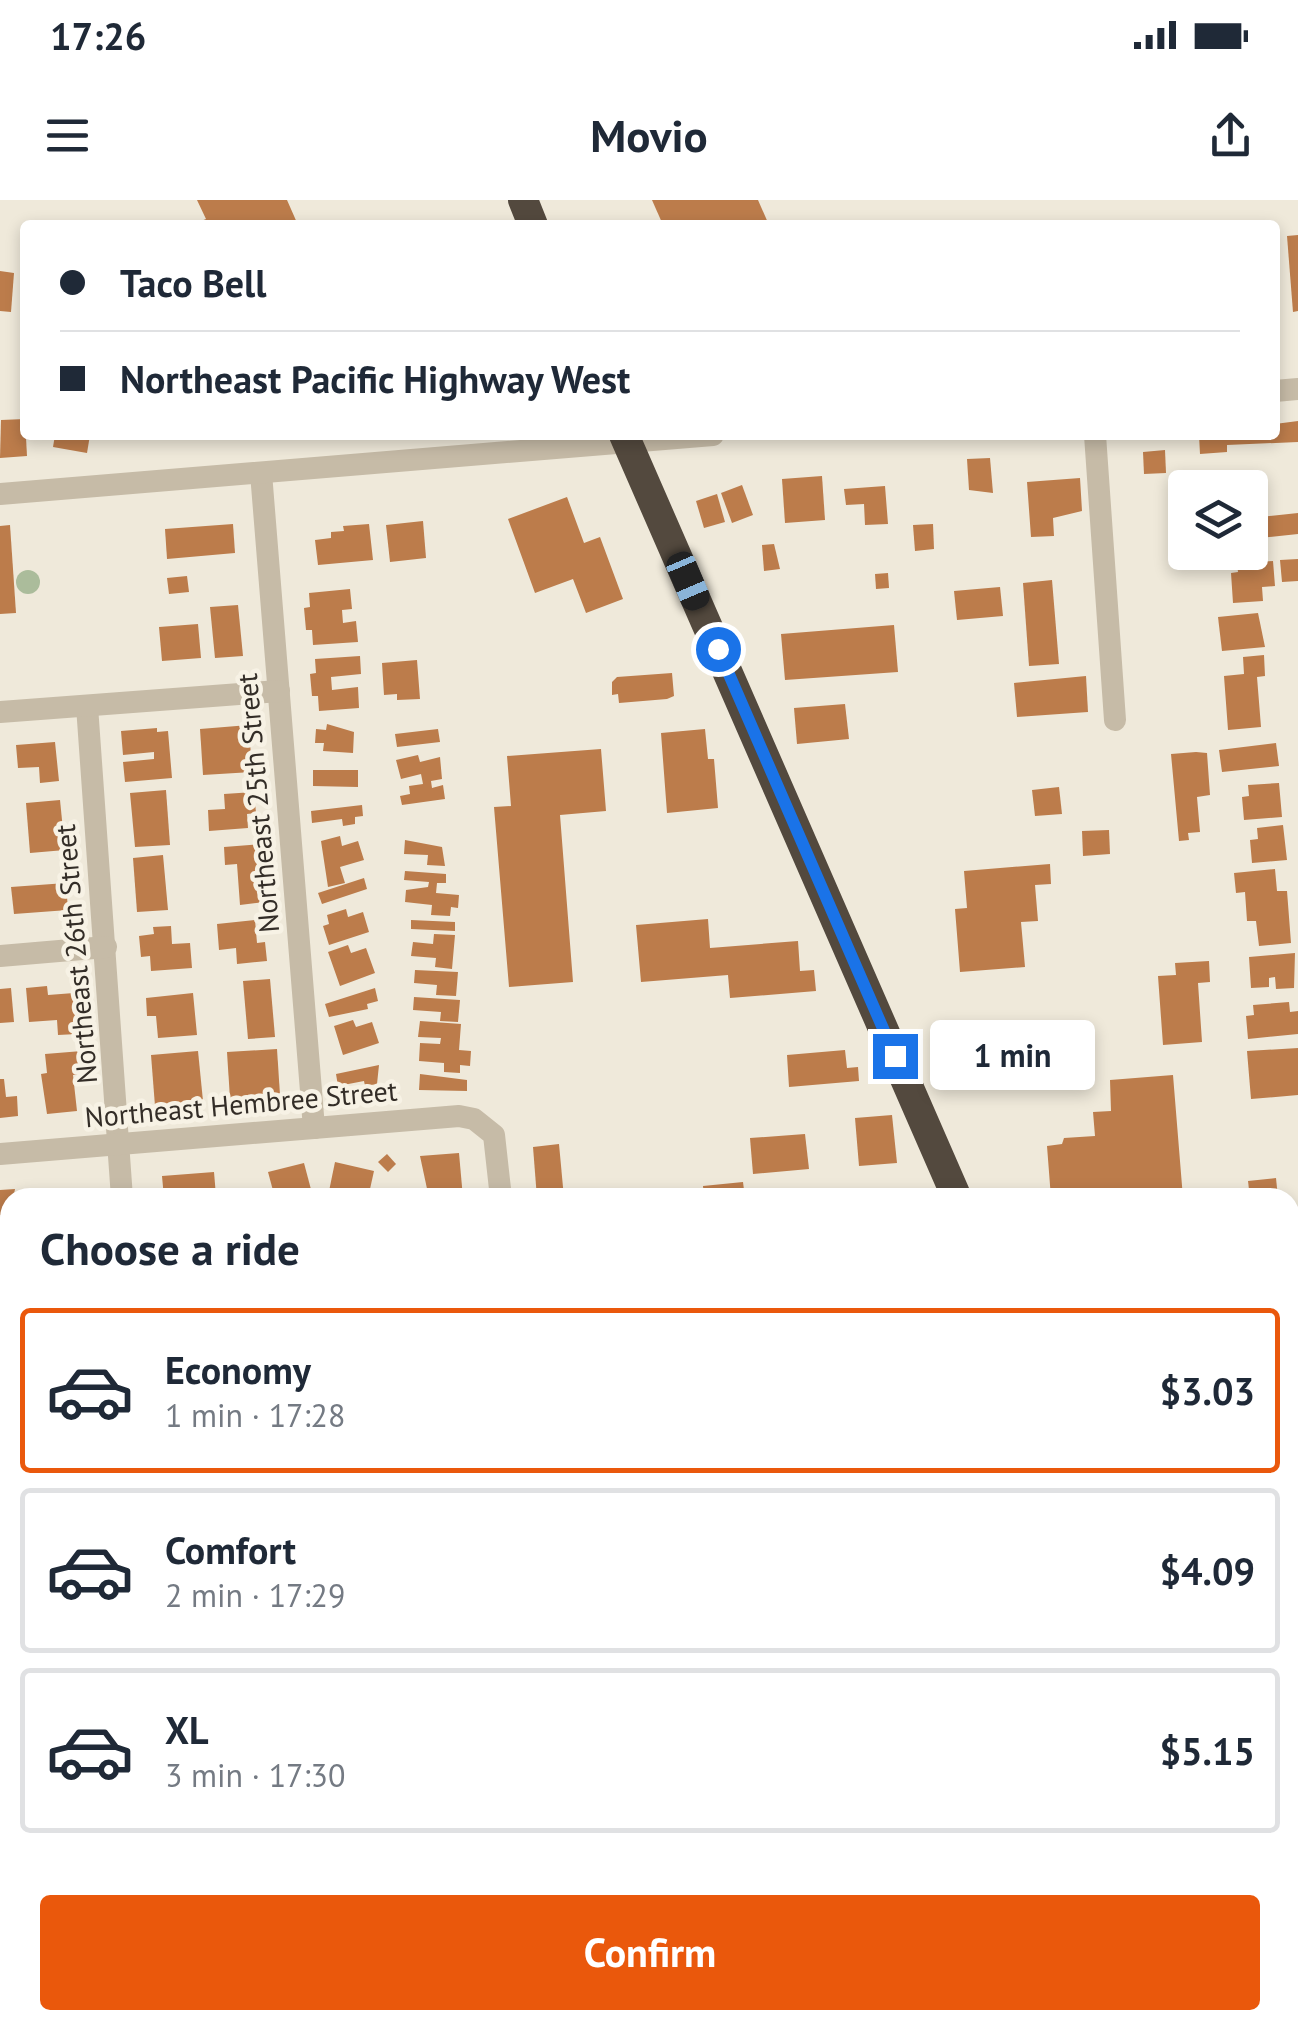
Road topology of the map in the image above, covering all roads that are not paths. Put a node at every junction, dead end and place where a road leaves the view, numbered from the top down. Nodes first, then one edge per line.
1 (615, 440) edge
2 (626, 440) edge
3 (1095, 440) edge
4 (261, 473) junction
5 (0, 494) edge
6 (278, 690) junction
7 (86, 706) junction
8 (0, 712) edge
9 (1116, 720) dead end
10 (106, 947) junction
11 (0, 956) edge
12 (314, 1128) junction
13 (122, 1144) junction
14 (0, 1154) edge
15 (122, 1188) edge
16 (500, 1188) edge
17 (953, 1188) edge

1 - 4 street
2 - 17 highway
3 - 9 street
4 - 5 street
4 - 6 street, Northeast 25th Street
6 - 7 street
6 - 12 street, Northeast 25th Street
7 - 8 street
7 - 10 street, Northeast 26th Street
10 - 11 street
10 - 13 street, Northeast 26th Street
12 - 13 street, Northeast Hembree Street
12 - 16 street, Northeast Hembree Street
13 - 14 street, Northeast Hembree Street
13 - 15 street, Northeast 26th Street

